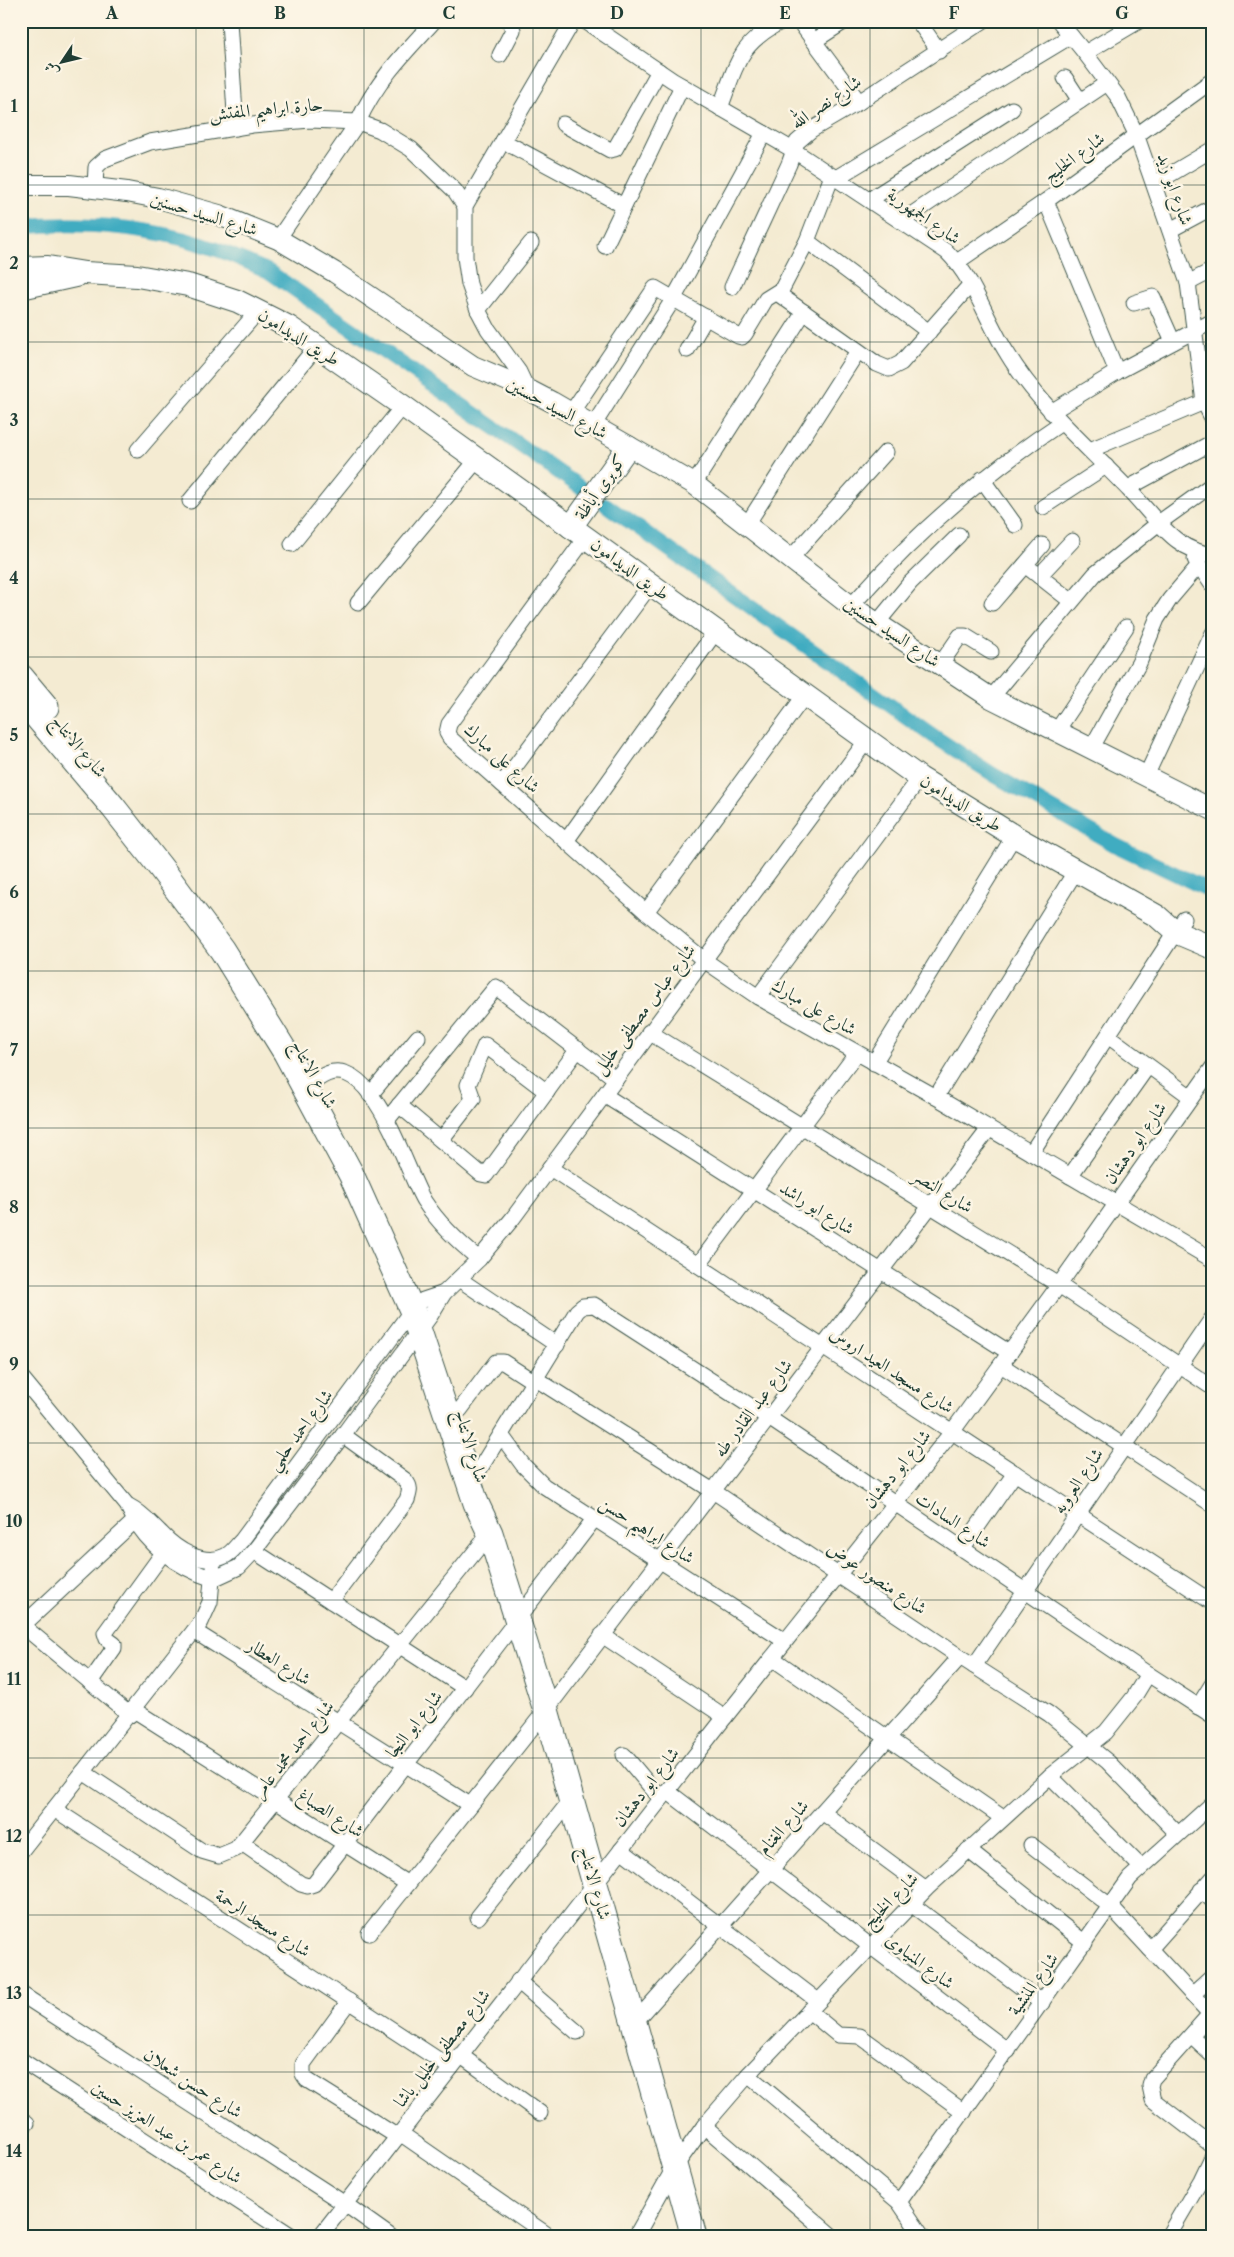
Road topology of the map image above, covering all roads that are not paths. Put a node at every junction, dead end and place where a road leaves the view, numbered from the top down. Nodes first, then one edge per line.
1 (229, 21) edge
2 (510, 21) edge
3 (573, 21) edge
4 (782, 21) edge
5 (799, 21) edge
6 (918, 21) edge
7 (983, 21) edge
8 (1059, 21) edge
9 (1140, 21) edge
10 (431, 22) edge
11 (841, 22) edge
12 (591, 23) edge
13 (1071, 36) junction
14 (814, 41) junction
15 (939, 51) junction
16 (1085, 53) junction
17 (500, 55) dead end
18 (659, 71) junction
19 (1065, 78) dead end
20 (1213, 80) edge
21 (1107, 83) junction
22 (682, 86) junction
23 (1080, 101) junction
24 (859, 102) junction
25 (720, 108) junction
26 (1012, 109) dead end
27 (358, 122) junction
28 (563, 124) dead end
29 (236, 128) junction
30 (764, 133) junction
31 (1136, 134) junction
32 (502, 141) junction
33 (1213, 149) edge
34 (793, 150) junction
35 (834, 177) junction
36 (1154, 184) junction
37 (21, 186) edge
38 (95, 187) junction
39 (869, 200) junction
40 (1046, 201) junction
41 (465, 206) junction
42 (624, 206) junction
43 (1213, 207) edge
44 (902, 221) junction
45 (1170, 230) junction
46 (278, 239) junction
47 (807, 241) junction
48 (531, 244) dead end
49 (605, 246) dead end
50 (957, 262) junction
51 (21, 268) edge
52 (1213, 270) edge
53 (85, 273) junction
54 (1188, 283) junction
55 (971, 284) junction
56 (732, 287) dead end
57 (21, 288) edge
58 (777, 293) junction
59 (674, 298) junction
60 (1134, 303) dead end
61 (259, 310) junction
62 (478, 310) junction
63 (804, 312) junction
64 (706, 317) junction
65 (1213, 320) edge
66 (1193, 331) junction
67 (929, 332) junction
68 (1174, 342) junction
69 (317, 346) junction
70 (687, 350) dead end
71 (858, 351) junction
72 (1117, 372) junction
73 (526, 388) junction
74 (1208, 400) edge
75 (403, 406) junction
76 (571, 413) junction
77 (1056, 417) junction
78 (1213, 420) edge
79 (593, 426) junction
80 (1213, 442) edge
81 (628, 447) junction
82 (138, 450) dead end
83 (1090, 450) junction
84 (886, 452) dead end
85 (477, 460) junction
86 (1106, 466) junction
87 (982, 478) junction
88 (694, 484) junction
89 (1213, 484) edge
90 (1128, 488) junction
91 (190, 501) dead end
92 (1043, 507) dead end
93 (1160, 522) junction
94 (1015, 524) dead end
95 (746, 526) junction
96 (578, 532) junction
97 (959, 535) dead end
98 (1072, 541) dead end
99 (292, 544) dead end
100 (1042, 545) dead end
101 (1187, 547) junction
102 (1213, 555) edge
103 (790, 559) junction
104 (1025, 565) junction
105 (1199, 566) junction
106 (1038, 576) junction
107 (651, 584) junction
108 (1213, 586) edge
109 (992, 602) dead end
110 (1072, 602) junction
111 (358, 603) dead end
112 (851, 606) junction
113 (877, 623) junction
114 (1126, 627) dead end
115 (716, 631) junction
116 (1213, 633) edge
117 (991, 652) dead end
118 (940, 665) junction
119 (21, 677) edge
120 (805, 695) junction
121 (21, 698) edge
122 (991, 698) junction
123 (1056, 732) junction
124 (867, 740) junction
125 (1091, 749) junction
126 (1146, 776) junction
127 (920, 778) junction
128 (502, 784) junction
129 (119, 803) junction
130 (1213, 810) edge
131 (1014, 836) junction
132 (566, 841) junction
133 (1076, 872) junction
134 (646, 912) junction
135 (1179, 926) junction
136 (1213, 932) edge
137 (1213, 948) edge
138 (704, 960) junction
139 (758, 997) junction
140 (649, 1032) junction
141 (1108, 1036) junction
142 (418, 1037) dead end
143 (578, 1049) junction
144 (857, 1053) junction
145 (874, 1063) junction
146 (1148, 1066) junction
147 (1213, 1067) edge
148 (616, 1078) junction
149 (318, 1079) junction
150 (547, 1092) junction
151 (370, 1095) junction
152 (604, 1095) junction
153 (936, 1097) junction
154 (1191, 1097) junction
155 (399, 1105) junction
156 (387, 1120) junction
157 (802, 1126) junction
158 (990, 1128) junction
159 (441, 1140) junction
160 (1031, 1153) junction
161 (550, 1168) junction
162 (1070, 1176) junction
163 (754, 1190) junction
164 (1116, 1203) junction
165 (930, 1205) junction
166 (1212, 1258) edge
167 (479, 1259) junction
168 (698, 1265) junction
169 (880, 1270) junction
170 (459, 1279) junction
171 (1059, 1285) junction
172 (426, 1310) junction
173 (1213, 1317) edge
174 (557, 1345) junction
175 (823, 1347) junction
176 (1005, 1359) junction
177 (1180, 1365) junction
178 (21, 1377) edge
179 (535, 1381) junction
180 (1213, 1388) edge
181 (460, 1410) junction
182 (768, 1418) junction
183 (952, 1432) junction
184 (343, 1435) junction
185 (502, 1436) junction
186 (1124, 1446) junction
187 (479, 1470) junction
188 (1015, 1473) junction
189 (713, 1491) junction
190 (894, 1502) junction
191 (1213, 1505) edge
192 (1078, 1514) junction
193 (138, 1517) junction
194 (596, 1518) junction
195 (490, 1533) junction
196 (962, 1549) junction
197 (254, 1551) junction
198 (163, 1553) junction
199 (212, 1560) junction
200 (660, 1560) junction
201 (838, 1574) junction
202 (213, 1579) junction
203 (1025, 1592) junction
204 (331, 1601) junction
205 (1213, 1603) edge
206 (24, 1619) edge
207 (518, 1621) junction
208 (194, 1631) junction
209 (602, 1635) junction
210 (785, 1641) junction
211 (400, 1646) junction
212 (960, 1657) junction
213 (772, 1658) junction
214 (974, 1666) junction
215 (1148, 1674) junction
216 (90, 1682) junction
217 (1213, 1683) edge
218 (465, 1688) junction
219 (1198, 1707) junction
220 (546, 1710) junction
221 (132, 1712) junction
222 (1213, 1716) edge
223 (725, 1717) junction
224 (338, 1722) junction
225 (888, 1738) junction
226 (1090, 1745) junction
227 (624, 1755) dead end
228 (406, 1764) junction
229 (83, 1772) junction
230 (1050, 1776) junction
231 (664, 1795) junction
232 (276, 1800) junction
233 (571, 1800) junction
234 (1213, 1803) edge
235 (470, 1805) junction
236 (54, 1809) junction
237 (822, 1812) junction
238 (1003, 1818) junction
239 (1177, 1833) junction
240 (242, 1843) junction
241 (345, 1844) junction
242 (1032, 1845) dead end
243 (22, 1848) edge
244 (621, 1850) junction
245 (968, 1850) junction
246 (1140, 1866) junction
247 (770, 1870) junction
248 (1213, 1878) edge
249 (594, 1883) junction
250 (408, 1884) junction
251 (926, 1889) junction
252 (1201, 1890) junction
253 (1213, 1901) edge
254 (911, 1904) junction
255 (1110, 1906) junction
256 (478, 1917) dead end
257 (720, 1926) junction
258 (369, 1932) dead end
259 (1085, 1943) junction
260 (870, 1946) junction
261 (1150, 1949) junction
262 (1213, 1976) edge
263 (518, 1981) junction
264 (21, 1994) edge
265 (1192, 1995) junction
266 (349, 2001) junction
267 (1042, 2003) junction
268 (814, 2006) junction
269 (1211, 2016) edge
270 (635, 2022) junction
271 (577, 2032) dead end
272 (1191, 2036) junction
273 (1008, 2051) junction
274 (460, 2055) junction
275 (1213, 2056) edge
276 (21, 2060) edge
277 (451, 2068) junction
278 (748, 2075) junction
279 (964, 2112) junction
280 (540, 2113) dead end
281 (704, 2126) junction
282 (399, 2135) junction
283 (1213, 2146) edge
284 (1213, 2156) edge
285 (674, 2168) junction
286 (1207, 2182) edge
287 (899, 2202) junction
288 (345, 2204) junction
289 (292, 2236) edge
290 (320, 2236) edge
291 (390, 2236) edge
292 (549, 2236) edge
293 (636, 2236) edge
294 (694, 2236) edge
295 (832, 2236) edge
296 (922, 2236) edge
297 (1168, 2236) edge

1 - 29 street
2 - 17 street
3 - 32 street
4 - 25 street
5 - 14 street
6 - 15 street
7 - 15 street, شارع نصر الله
8 - 13 street, شارع ابو زيد
9 - 16 street
10 - 27 street
11 - 14 street
12 - 18 street, شارع الجمهورية
13 - 16 street, شارع ابو زيد
13 - 35 street
14 - 24 street
15 - 24 street, شارع نصر الله
16 - 21 street, شارع ابو زيد
18 - 22 street, شارع الجمهورية
18 - 28 street
19 - 23 street
20 - 31 street, شارع الخليج
21 - 23 street
21 - 31 street, شارع ابو زيد
22 - 25 street, شارع الجمهورية
22 - 42 street
23 - 44 street
24 - 34 street, شارع نصر الله
25 - 30 street, شارع الجمهورية
26 - 39 street
27 - 29 street, حارة ابراهيم المفتش
27 - 41 street, حارة ابراهيم المفتش
27 - 46 street
29 - 38 street, حارة ابراهيم المفتش
30 - 34 street, شارع الجمهورية
30 - 59 street
31 - 36 street, شارع ابو زيد
31 - 40 street, شارع الخليج
32 - 41 street
32 - 42 street
33 - 36 street
34 - 35 street, شارع الجمهورية
34 - 56 street, شارع نصر الله
35 - 39 street, شارع الجمهورية
35 - 47 street
36 - 45 street, شارع ابو زيد
37 - 38 street, شارع السيد حسنين
38 - 46 street, شارع السيد حسنين
39 - 44 street, شارع الجمهورية
40 - 50 street, شارع الخليج
40 - 72 street
41 - 62 street
42 - 49 street
43 - 45 street
44 - 50 street, شارع الجمهورية
45 - 54 street, شارع ابو زيد
46 - 73 street, شارع السيد حسنين
47 - 58 street
47 - 67 street
48 - 62 street
50 - 55 street, شارع الجمهورية
51 - 53 main road, طريق الديدامون
52 - 54 street
53 - 57 main road, طريق الديدامون
53 - 61 main road, طريق الديدامون
54 - 66 street, شارع ابو زيد
55 - 67 street
55 - 77 street, شارع الجمهورية
58 - 63 street
58 - 64 street
59 - 64 street
59 - 76 street
59 - 79 street
60 - 68 street
61 - 69 main road, طريق الديدامون
61 - 82 street
62 - 73 street
63 - 71 street
63 - 88 street
64 - 70 street
65 - 66 street
66 - 68 street
66 - 74 street, شارع ابو زيد
67 - 71 street
68 - 72 street
69 - 75 main road, طريق الديدامون
69 - 91 street
71 - 95 street
72 - 77 street
73 - 76 street, شارع السيد حسنين
74 - 78 street, شارع ابو زيد
74 - 83 street
75 - 85 main road, طريق الديدامون
75 - 99 street
76 - 79 street, شارع السيد حسنين
77 - 83 street, شارع الجمهورية
77 - 87 street
79 - 81 street, شارع السيد حسنين
80 - 90 street
81 - 88 street, شارع السيد حسنين
81 - 96 main road, كوبرى أباظة
83 - 86 street, شارع الجمهورية
84 - 103 street
85 - 96 main road, طريق الديدامون
85 - 111 street
86 - 90 street, شارع الجمهورية
86 - 92 street
87 - 94 street
87 - 112 street
88 - 95 street, شارع السيد حسنين
89 - 93 street
90 - 93 street, شارع الجمهورية
93 - 101 street, شارع الجمهورية
93 - 110 street
95 - 103 street, شارع السيد حسنين
96 - 107 main road, طريق الديدامون
96 - 128 street, شارع على مبارك
97 - 113 street
98 - 106 street
100 - 104 street
101 - 102 street, شارع الجمهورية
101 - 105 street
103 - 112 street, شارع السيد حسنين
104 - 106 street
104 - 109 street
105 - 108 street
105 - 125 street
106 - 110 street
107 - 115 main road, طريق الديدامون
107 - 128 street
110 - 122 street
112 - 113 street, شارع السيد حسنين
113 - 118 street, شارع السيد حسنين
114 - 123 street
115 - 120 main road, طريق الديدامون
115 - 132 street
116 - 126 street
117 - 118 street
118 - 122 street, شارع السيد حسنين
119 - 129 main road, شارع الانتاج
120 - 124 main road, طريق الديدامون
120 - 134 street
121 - 129 main road, شارع الانتاج
122 - 123 street, شارع السيد حسنين
123 - 125 street, شارع السيد حسنين
124 - 127 main road, طريق الديدامون
124 - 138 street, شارع عباس مصطفى خليل
125 - 126 street, شارع السيد حسنين
126 - 130 street, شارع السيد حسنين
127 - 131 main road, طريق الديدامون
127 - 139 street
128 - 132 street, شارع على مبارك
129 - 149 main road, شارع الانتاج
129 - 172 main road, شارع الانتاج
131 - 133 main road, طريق الديدامون
131 - 145 street
132 - 134 street, شارع على مبارك
133 - 135 main road, طريق الديدامون
133 - 153 street
134 - 138 street, شارع على مبارك
135 - 136 main road, طريق الديدامون
135 - 137 main road, طريق الديدامون
135 - 141 street
138 - 139 street, شارع على مبارك
138 - 140 street, شارع عباس مصطفى خليل
139 - 144 street, شارع على مبارك
140 - 148 street, شارع عباس مصطفى خليل
140 - 157 street, شارع النصر
141 - 146 street
141 - 160 street
142 - 151 street
143 - 148 street
143 - 150 street
143 - 155 street
144 - 145 street, شارع على مبارك
144 - 157 street
145 - 153 street, شارع على مبارك
146 - 154 street
146 - 162 street
147 - 154 street, شارع ابو دهشان
148 - 152 street, شارع عباس مصطفى خليل
149 - 151 street
149 - 172 main road, شارع الانتاج
150 - 159 street
150 - 159 street
151 - 156 street
152 - 161 street, شارع عباس مصطفى خليل
152 - 163 street, شارع ابو راشد
153 - 158 street, شارع على مبارك
154 - 164 street, شارع ابو دهشان
155 - 156 street
155 - 159 street
156 - 167 street
157 - 163 street
157 - 165 street, شارع النصر
158 - 160 street, شارع على مبارك
158 - 165 street, شارع عبد القادر طه
160 - 162 street, شارع على مبارك
161 - 167 street, شارع عباس مصطفى خليل
161 - 168 street, شارع مسجد العيد اروس
162 - 164 street, شارع على مبارك
163 - 168 street
163 - 169 street, شارع ابو راشد
164 - 166 street, شارع على مبارك
164 - 171 street, شارع ابو دهشان
165 - 169 street, شارع عبد القادر طه
165 - 171 street, شارع النصر
167 - 170 street, شارع عباس مصطفى خليل
168 - 175 street, شارع مسجد العيد اروس
169 - 175 street, شارع عبد القادر طه
169 - 176 street, شارع ابو راشد
170 - 172 street, شارع عباس مصطفى خليل
170 - 174 street
171 - 176 street, شارع ابو دهشان
171 - 177 street, شارع النصر
172 - 181 main road, شارع الانتاج
172 - 184 street, شارع احمد حلمي
172 - 195 main road, شارع الانتاج
172 - 199 street, شارع احمد حلمي
173 - 177 street, شارع العروبه
174 - 179 street, شارع السادات
174 - 182 street, شارع السادات
175 - 182 street, شارع عبد القادر طه
175 - 183 street, شارع مسجد العيد اروس
176 - 183 street, شارع ابو دهشان
176 - 186 street, شارع ابو راشد
177 - 180 street, شارع النصر
177 - 186 street, شارع العروبه
178 - 193 street
179 - 181 street, شارع منصور عوض
179 - 185 street, شارع السادات
179 - 189 street, شارع منصور عوض
181 - 187 main road, شارع الانتاج
182 - 189 street, شارع عبد القادر طه
182 - 190 street, شارع السادات
183 - 188 street, شارع مسجد العيد اروس
183 - 190 street, شارع ابو دهشان
184 - 197 street, شارع احمد حلمي
184 - 204 street
185 - 187 street, شارع السادات
185 - 194 street, شارع ابراهيم حسن
186 - 191 street, شارع ابو راشد
186 - 192 street, شارع العروبه
187 - 195 main road, شارع الانتاج
188 - 192 street, شارع مسجد العيد اروس
188 - 196 street
189 - 200 street, شارع عبد القادر طه
189 - 201 street, شارع منصور عوض
190 - 196 street, شارع السادات
190 - 201 street, شارع ابو دهشان
192 - 203 street, شارع العروبه
192 - 205 street, شارع مسجد العيد اروس
193 - 198 street
193 - 199 street
193 - 206 street
194 - 200 street, شارع ابراهيم حسن
194 - 207 street, شارع ابو النجا
195 - 207 main road, شارع الانتاج
195 - 211 street, شارع احمد محمد عامر
196 - 203 street, شارع السادات
197 - 202 street, شارع احمد حلمي
197 - 204 street
198 - 202 street
198 - 216 street
199 - 202 street
200 - 209 street, شارع عبد القادر طه
200 - 210 street, شارع ابراهيم حسن
201 - 210 street, شارع ابو دهشان
201 - 212 street, شارع منصور عوض
202 - 208 street
203 - 214 street, شارع العروبه
203 - 215 street, شارع السادات
204 - 211 street
206 - 216 street, شارع الصباغ
207 - 218 street, شارع ابو النجا
207 - 220 main road, شارع الانتاج
208 - 221 street
208 - 224 street, شارع العطار
209 - 220 street, شارع عبد القادر طه
209 - 223 street
210 - 213 street, شارع ابو دهشان
211 - 218 street
211 - 224 street, شارع احمد محمد عامر
212 - 214 street, شارع منصور عوض
212 - 225 street, شارع الغنام
213 - 223 street, شارع ابو دهشان
213 - 225 street
214 - 226 street, شارع منصور عوض
215 - 219 street, شارع السادات
215 - 226 street, شارع الخليج
216 - 221 street, شارع الصباغ
217 - 219 street
218 - 228 street, شارع ابو النجا
219 - 222 street, شارع السادات
220 - 233 main road, شارع الانتاج
220 - 235 street, شارع عبد القادر طه
221 - 229 street
221 - 232 street, شارع الصباغ
223 - 231 street, شارع ابو دهشان
224 - 228 street, شارع العطار
224 - 232 street, شارع احمد محمد عامر
225 - 237 street, شارع الغنام
225 - 238 street
226 - 230 street, شارع الخليج
226 - 239 street, شارع منصور عوض
227 - 231 street
228 - 235 street, شارع العطار
228 - 241 street, شارع ابو النجا
229 - 236 street
229 - 240 street, شارع احمد محمد عامر
230 - 238 street, شارع الخليج
230 - 246 street
231 - 244 street, شارع ابو دهشان
231 - 247 street, شارع المنياوى
232 - 240 street, شارع احمد محمد عامر
232 - 241 street, شارع الصباغ
233 - 249 main road, شارع الانتاج
233 - 256 street
234 - 239 street, شارع المنشية
235 - 250 street, شارع عبد القادر طه
236 - 243 street
236 - 266 street, شارع مسجد الرحمة
237 - 247 street, شارع الغنام
237 - 251 street
238 - 245 street, شارع الخليج
239 - 246 street, شارع المنشية
240 - 241 street, شارع ابو النجا
241 - 250 street, شارع الصباغ
242 - 255 street
244 - 249 street, شارع ابو دهشان
244 - 257 street
245 - 251 street, شارع الخليج
245 - 259 street
246 - 255 street, شارع المنشية
247 - 257 street, شارع الغنام
247 - 260 street, شارع المنياوى
248 - 252 street
249 - 263 street, شارع مصطفى خليل باشا
249 - 270 main road, شارع الانتاج
250 - 258 street, شارع عبد القادر طه
251 - 254 street, شارع الخليج
252 - 253 street
252 - 261 street
254 - 260 street, شارع الخليج
254 - 267 street
255 - 259 street, شارع المنشية
255 - 261 street
257 - 268 street
257 - 270 street, شارع الغنام
259 - 267 street, شارع المنشية
260 - 268 street, شارع الخليج
260 - 273 street, شارع المنياوى
261 - 265 street
262 - 265 street
263 - 271 street
263 - 274 street, شارع مصطفى خليل باشا
264 - 288 street, شارع حسن شعلان
265 - 269 street
266 - 277 street, شارع مسجد الرحمة
266 - 282 street
267 - 273 street, شارع المنشية
268 - 278 street, شارع الخليج
268 - 279 street
269 - 272 street
270 - 285 main road, شارع الانتاج
272 - 275 street
272 - 283 street
273 - 279 street, شارع المنشية
274 - 277 street, شارع مصطفى خليل باشا
274 - 280 street
276 - 289 street, شارع عمر بن عبد العزيز حسين
277 - 282 street, شارع مصطفى خليل باشا
278 - 281 street, شارع الخليج
278 - 287 street
279 - 287 street, شارع المنشية
281 - 285 street, شارع الخليج
281 - 295 street
282 - 288 street, شارع مصطفى خليل باشا
282 - 292 street
284 - 286 street
285 - 293 street, شارع الخليج
285 - 294 main road, شارع الانتاج
286 - 297 street
287 - 296 street
288 - 290 street, شارع مصطفى خليل باشا
288 - 291 street, شارع حسن شعلان

